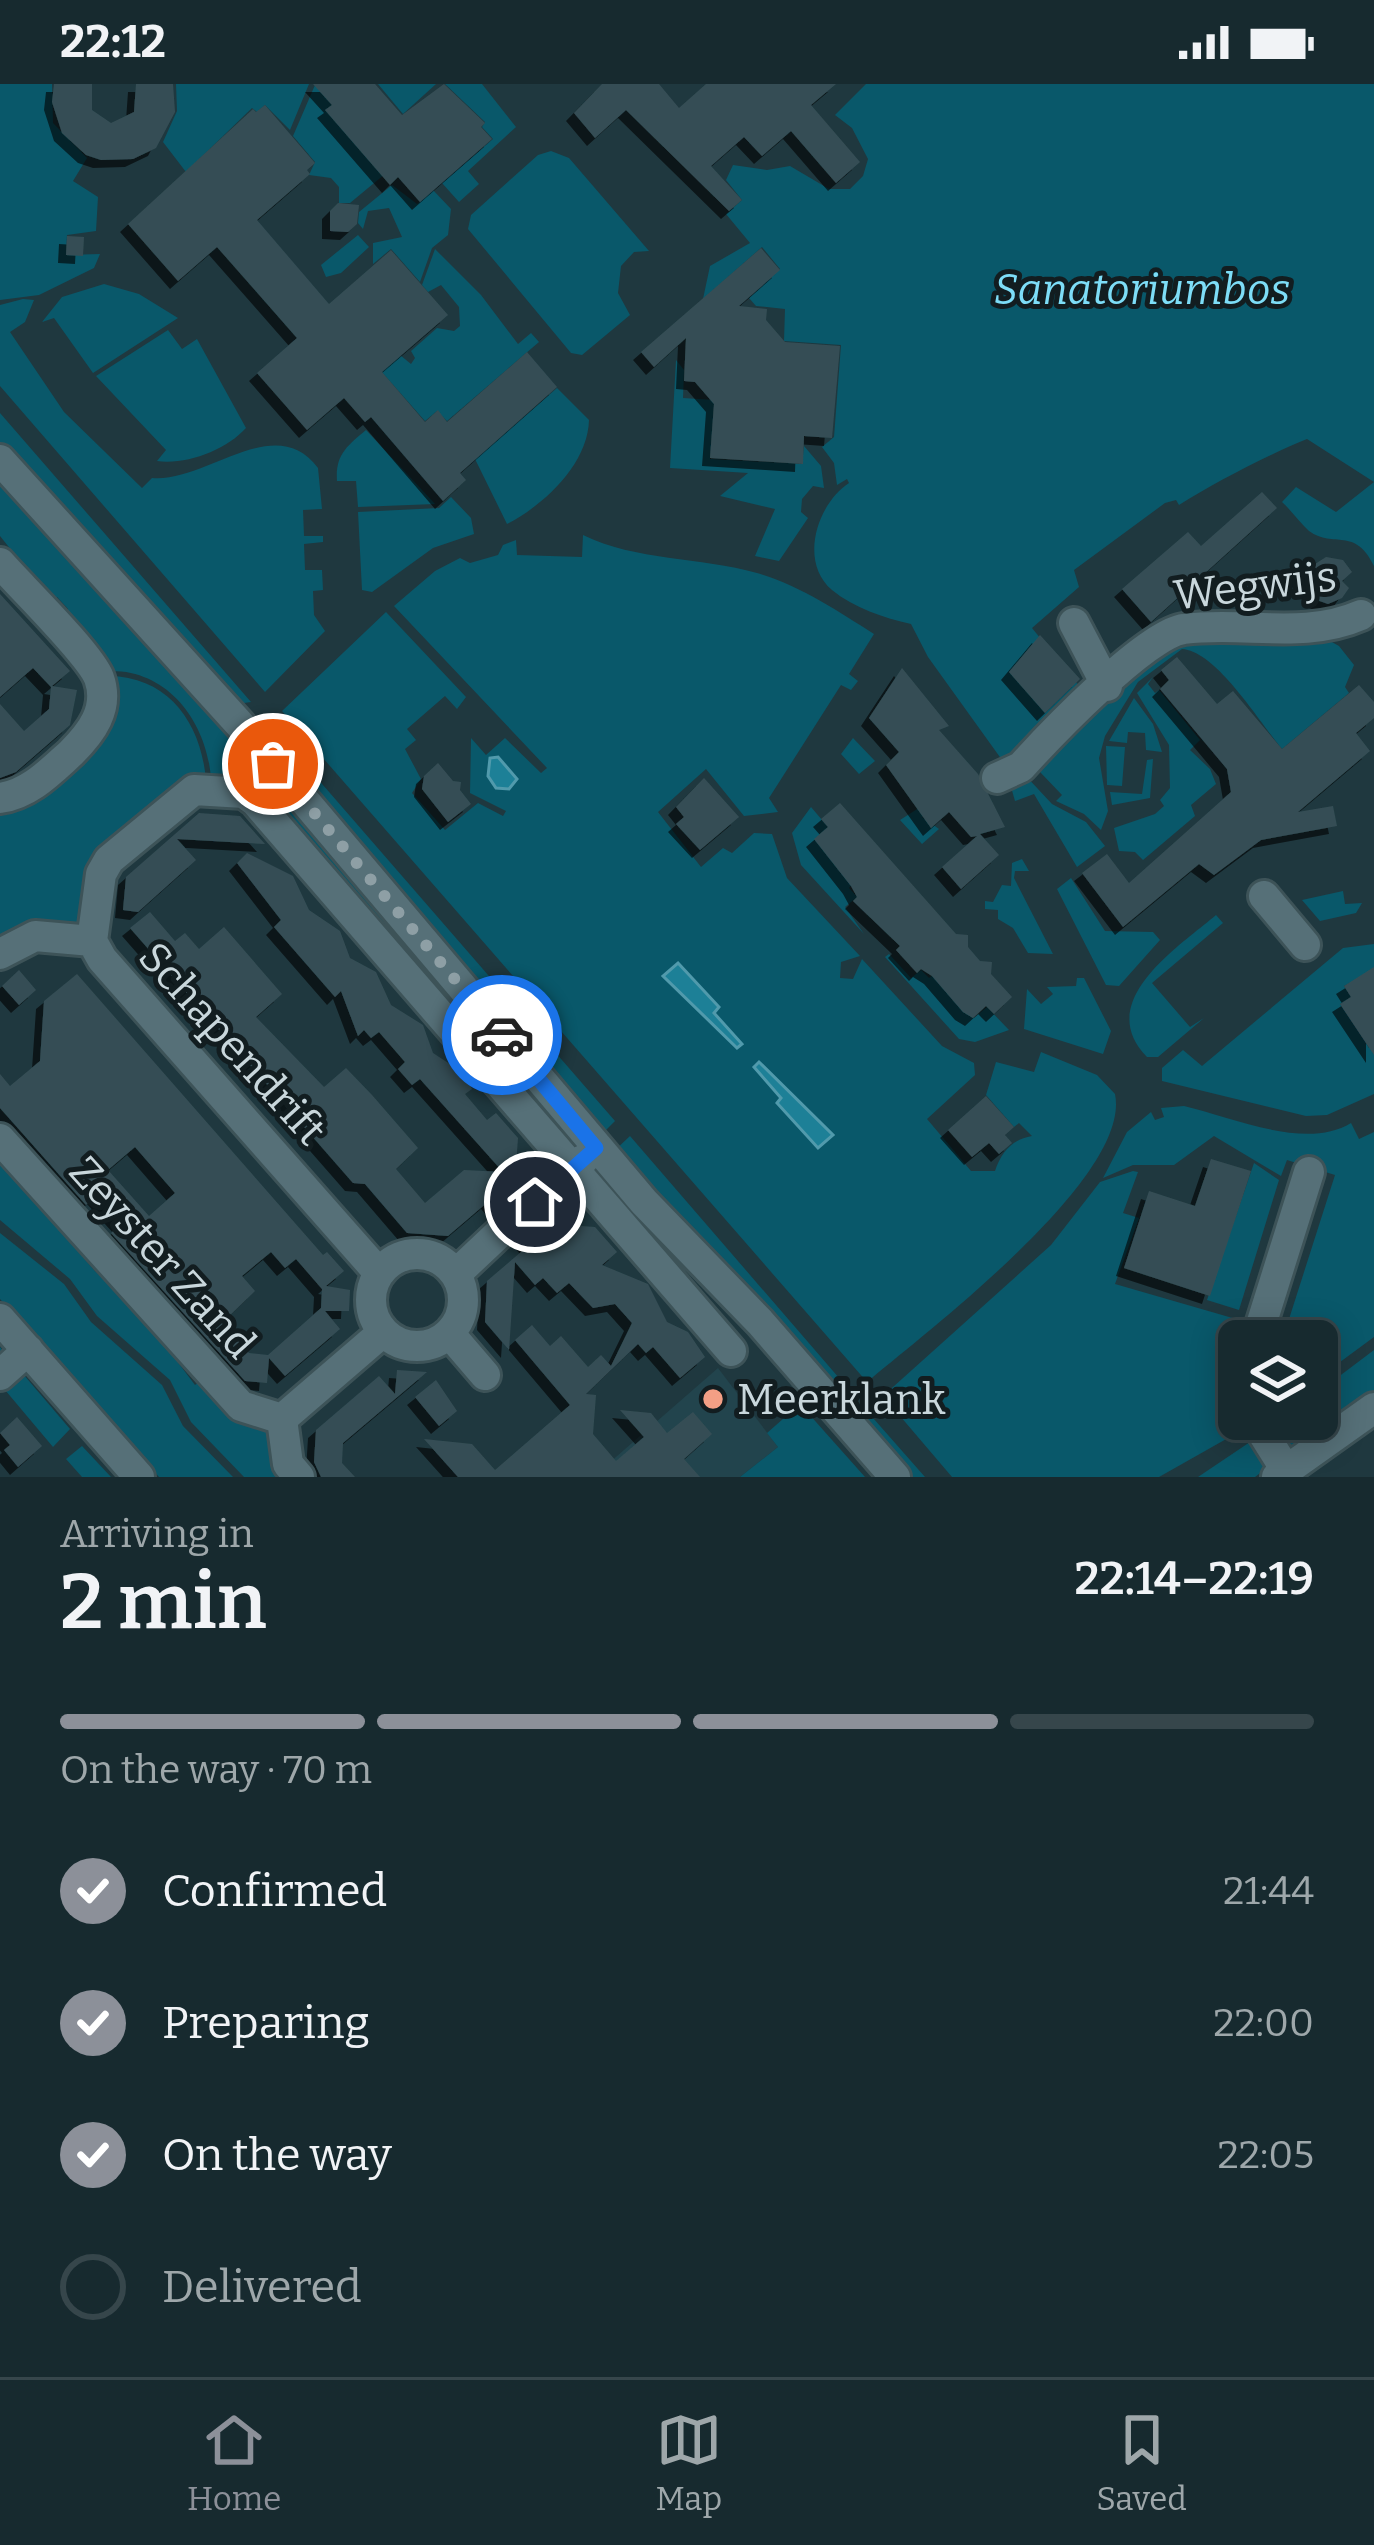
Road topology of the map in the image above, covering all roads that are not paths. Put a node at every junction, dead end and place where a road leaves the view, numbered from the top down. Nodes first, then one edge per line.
1 (0, 460) edge
2 (0, 563) edge
3 (1361, 615) dead end
4 (1074, 623) dead end
5 (1107, 686) junction
6 (997, 778) dead end
7 (0, 797) edge
8 (1264, 896) dead end
9 (92, 941) junction
10 (1305, 945) dead end
11 (0, 954) edge
12 (0, 1139) edge
13 (596, 1148) junction
14 (571, 1171) junction
15 (1309, 1172) dead end
16 (535, 1202) dead end
17 (509, 1224) dead end
18 (379, 1273) junction
19 (456, 1274) junction
20 (0, 1319) edge
21 (1263, 1320) edge
22 (383, 1332) junction
23 (449, 1334) junction
24 (28, 1350) junction
25 (731, 1351) dead end
26 (0, 1375) edge
27 (485, 1375) dead end
28 (1374, 1408) edge
29 (282, 1419) junction
30 (1265, 1440) edge
31 (1282, 1474) edge
32 (139, 1477) edge
33 (299, 1477) edge
34 (895, 1477) edge

1 - 13 street
2 - 7 street
3 - 5 street, Wegwijs
4 - 5 street
5 - 6 street, Wegwijs
8 - 10 street
9 - 11 street, Schapendrift
9 - 14 street
9 - 18 street, Schapendrift
12 - 29 street, Zeyster Zand
13 - 14 street
13 - 34 street
14 - 16 street
14 - 25 street
15 - 21 street
17 - 19 street
18 - 19 street
18 - 22 street
19 - 23 street
20 - 24 street
22 - 23 street
22 - 29 street
23 - 27 street
24 - 26 street
24 - 32 street
28 - 31 street
29 - 33 street
30 - 31 street

